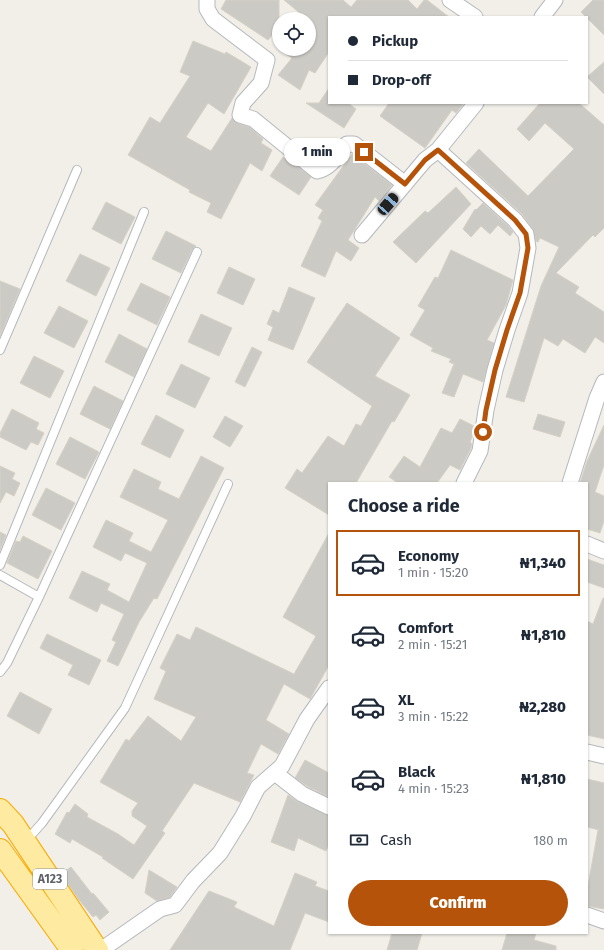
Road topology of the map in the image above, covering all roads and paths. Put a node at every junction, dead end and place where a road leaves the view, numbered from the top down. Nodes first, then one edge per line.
1 (207, 0) edge
2 (450, 0) edge
3 (555, 0) edge
4 (474, 16) edge
5 (543, 16) edge
6 (475, 104) edge
7 (438, 150) junction
8 (77, 170) dead end
9 (405, 184) junction
10 (144, 212) dead end
11 (362, 235) dead end
12 (197, 252) dead end
13 (0, 350) edge
14 (604, 382) edge
15 (464, 482) edge
16 (570, 482) edge
17 (228, 484) dead end
18 (588, 544) edge
19 (604, 551) edge
20 (0, 565) edge
21 (0, 575) edge
22 (39, 597) junction
23 (0, 672) edge
24 (328, 689) edge
25 (588, 752) edge
26 (604, 756) edge
27 (275, 773) junction
28 (328, 807) edge
29 (0, 810) edge
30 (25, 842) junction
31 (0, 850) edge
32 (588, 915) edge
33 (604, 921) edge
34 (72, 950) edge
35 (97, 950) edge
36 (102, 950) edge

1 - 9 street
2 - 4 street
3 - 5 street
6 - 7 street
7 - 9 street
7 - 15 street
8 - 13 lane
9 - 11 street
10 - 20 lane
12 - 22 lane
14 - 16 street
17 - 30 lane
18 - 19 street
21 - 22 lane
22 - 23 lane
24 - 27 street
25 - 26 street
27 - 28 street
27 - 36 street
29 - 30 highway, A123
30 - 35 highway, A123
31 - 34 highway, A123
32 - 33 street

